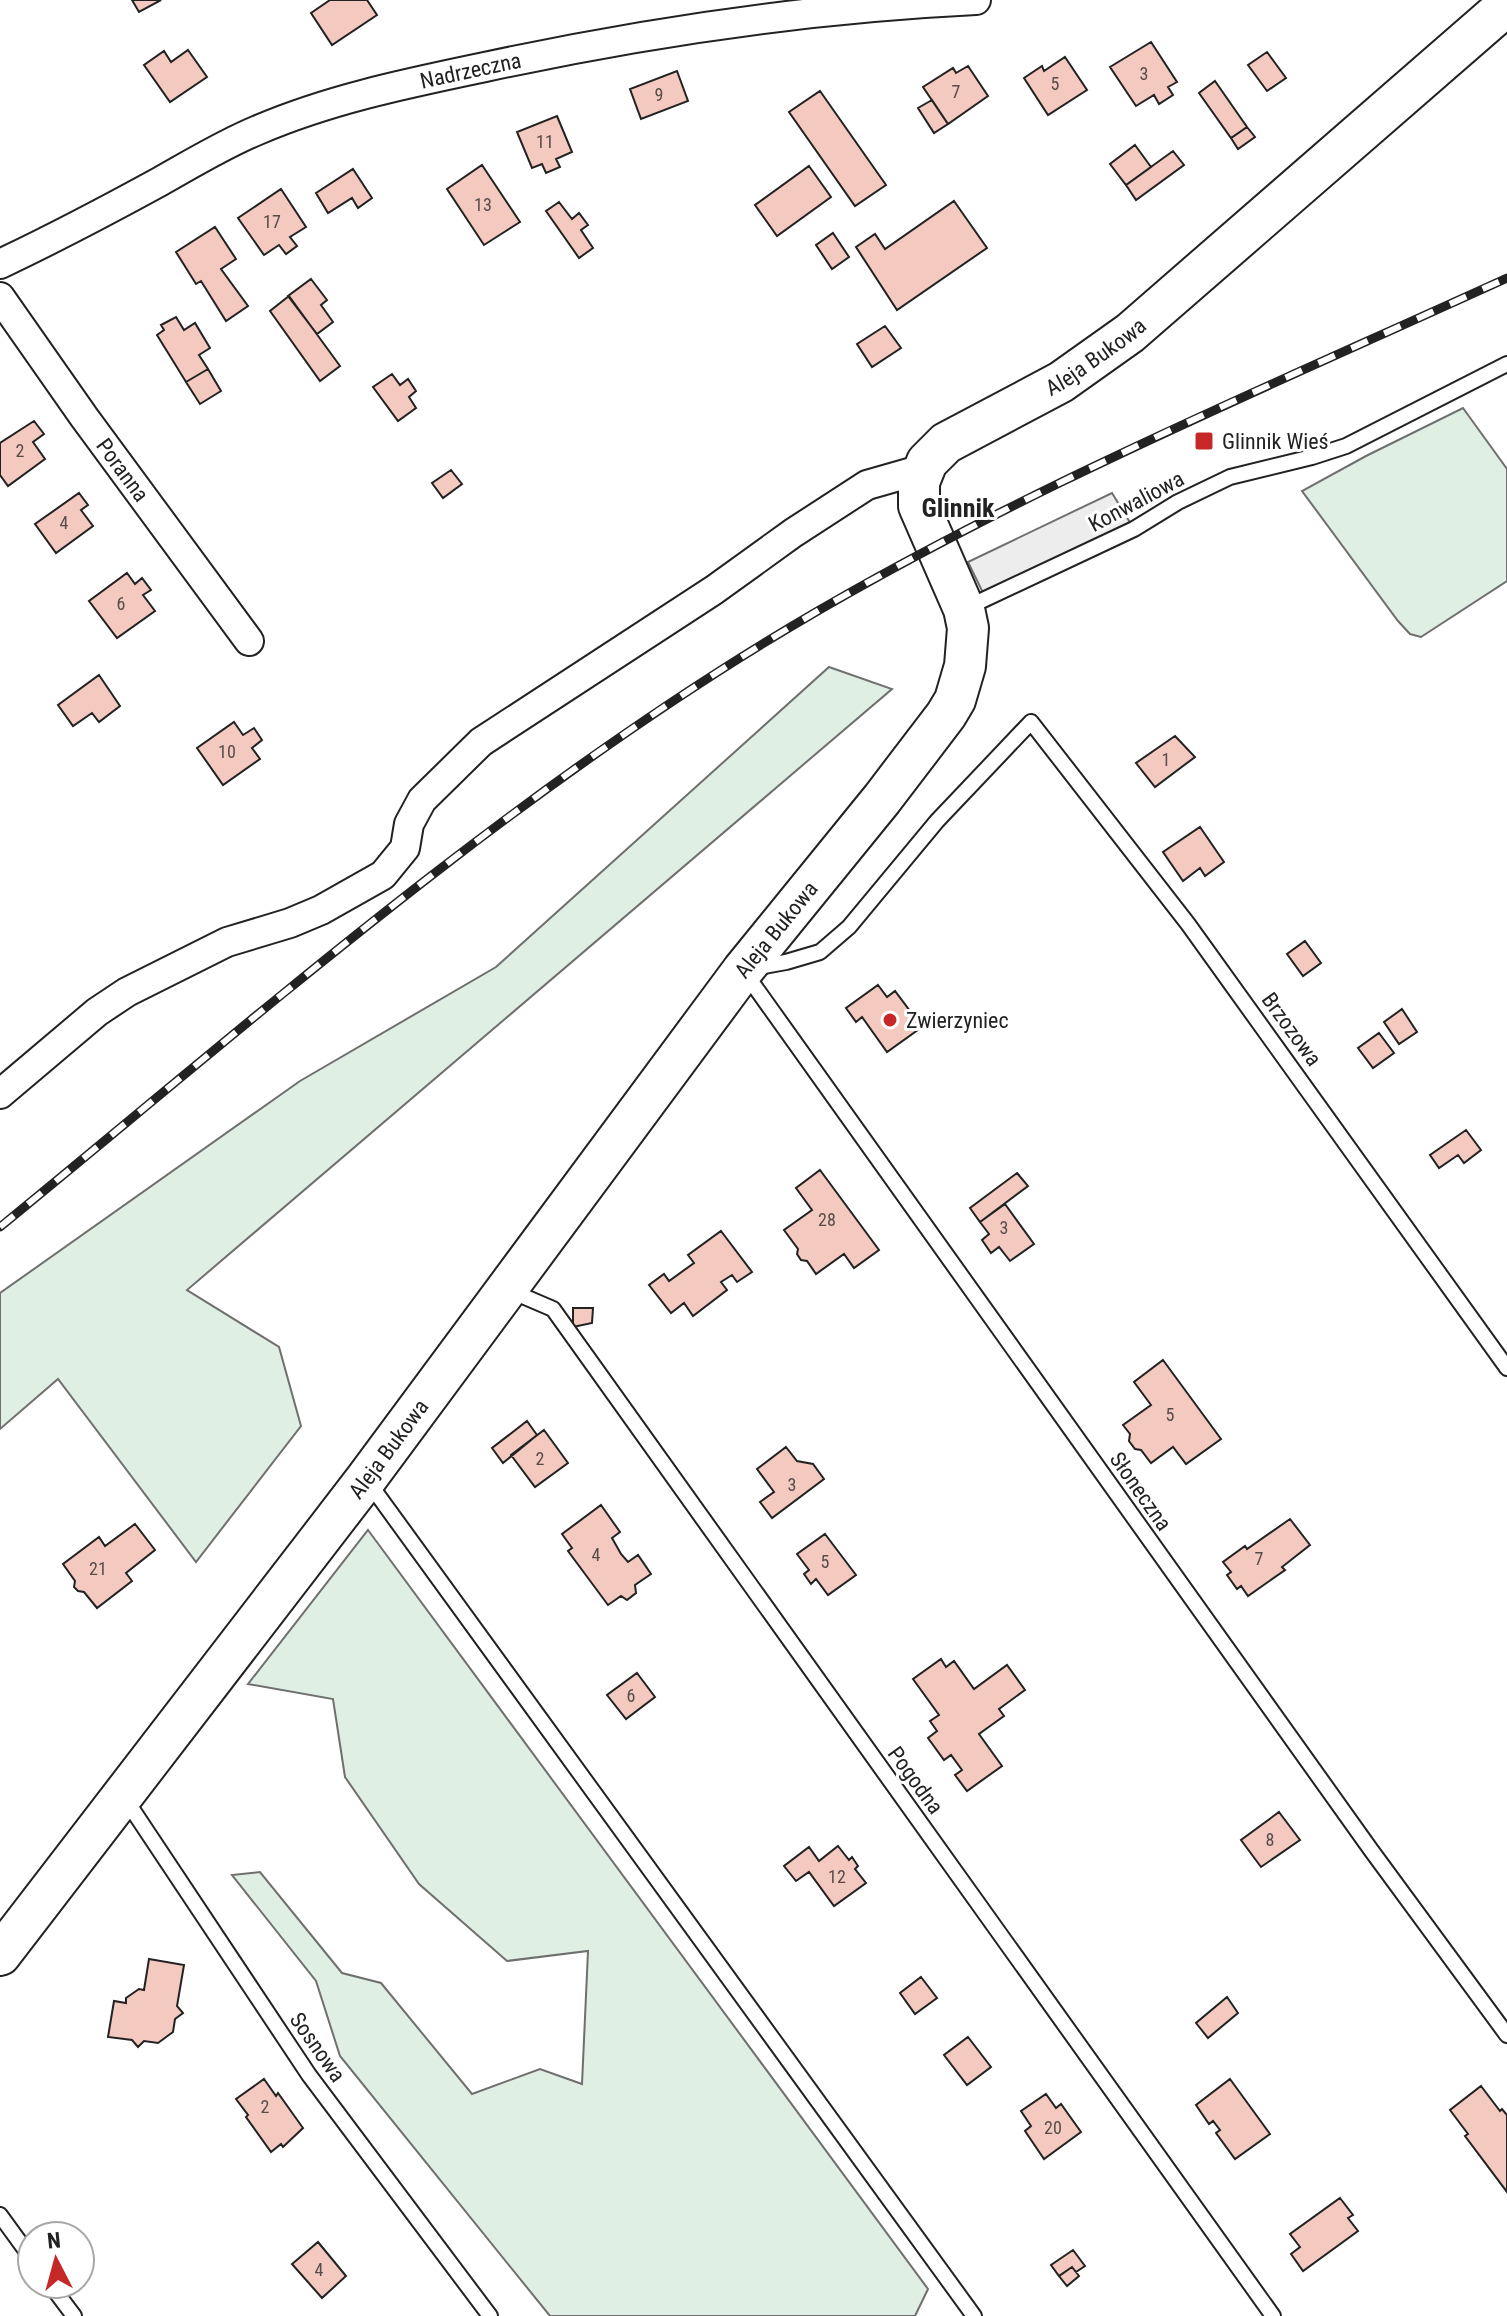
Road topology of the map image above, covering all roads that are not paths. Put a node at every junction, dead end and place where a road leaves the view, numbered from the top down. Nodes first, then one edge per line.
1 (976, 0) edge
2 (1507, 5) edge
3 (0, 264) edge
4 (0, 297) edge
5 (1507, 364) edge
6 (923, 469) junction
7 (964, 609) junction
8 (249, 641) dead end
9 (743, 970) junction
10 (0, 1094) edge
11 (507, 1290) junction
12 (1507, 1368) edge
13 (366, 1479) junction
14 (123, 1795) junction
15 (0, 1955) edge
16 (1507, 2035) edge
17 (0, 2215) edge
18 (16, 2237) edge
19 (490, 2316) edge
20 (974, 2316) edge
21 (1273, 2316) edge

1 - 3 street, Nadrzeczna
2 - 6 street, Aleja Bukowa
4 - 8 street, Poranna
5 - 7 lane, Konwaliowa
6 - 7 street, Aleja Bukowa
6 - 10 street
7 - 9 street, Aleja Bukowa
9 - 11 street, Aleja Bukowa
9 - 12 lane, Brzozowa
9 - 16 lane, Słoneczna
11 - 13 street, Aleja Bukowa
11 - 21 lane, Pogodna
13 - 14 street, Aleja Bukowa
13 - 20 lane
14 - 15 street, Aleja Bukowa
14 - 19 lane, Sosnowa
17 - 18 lane

